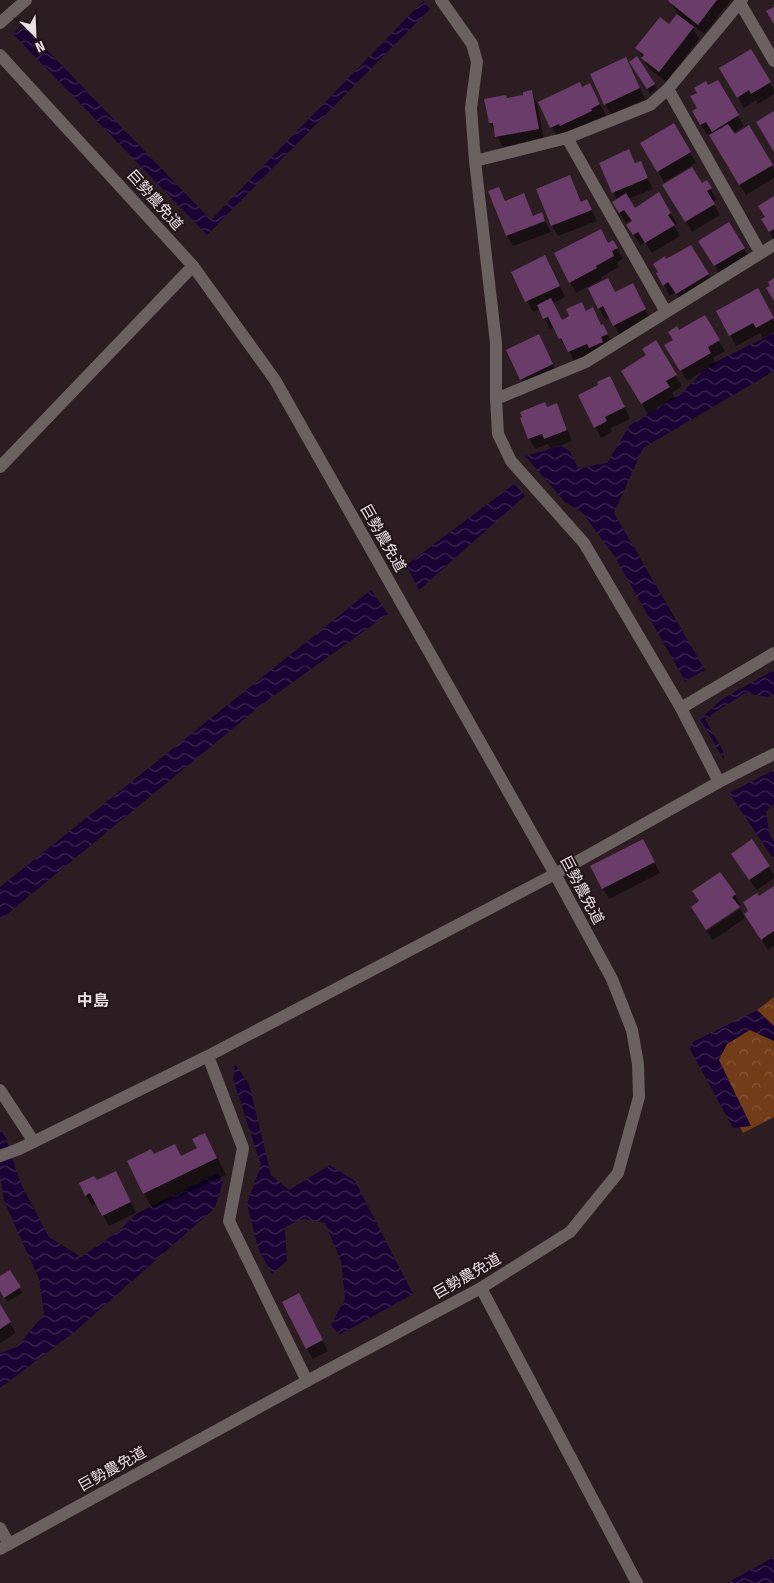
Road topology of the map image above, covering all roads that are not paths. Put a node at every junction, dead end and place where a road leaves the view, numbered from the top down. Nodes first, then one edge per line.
1 (26, 0) edge
2 (442, 0) edge
3 (741, 2) edge
4 (0, 23) edge
5 (0, 55) edge
6 (774, 61) edge
7 (668, 89) junction
8 (567, 138) junction
9 (475, 161) junction
10 (774, 245) edge
11 (760, 252) junction
12 (193, 266) junction
13 (666, 312) junction
14 (496, 400) junction
15 (0, 467) edge
16 (774, 652) edge
17 (681, 708) junction
18 (774, 754) edge
19 (719, 782) junction
20 (555, 874) junction
21 (208, 1056) junction
22 (0, 1090) edge
23 (34, 1142) junction
24 (0, 1156) edge
25 (481, 1288) junction
26 (307, 1381) junction
27 (0, 1528) edge
28 (4, 1547) edge
29 (637, 1583) edge

1 - 4 street
2 - 9 street
3 - 6 street
3 - 7 street
5 - 12 street, 巨勢農免道
7 - 8 street
7 - 11 street
8 - 9 street
8 - 13 street
9 - 14 street
10 - 11 street
11 - 13 street
12 - 15 street
12 - 20 street, 巨勢農免道
13 - 14 street
14 - 17 street
16 - 17 street
17 - 19 street
18 - 19 street
19 - 20 street
20 - 21 street
20 - 25 street, 巨勢農免道
21 - 23 street
21 - 26 street
22 - 23 street
23 - 24 street
25 - 26 street, 巨勢農免道
25 - 29 street
26 - 28 street, 巨勢農免道
27 - 28 street

